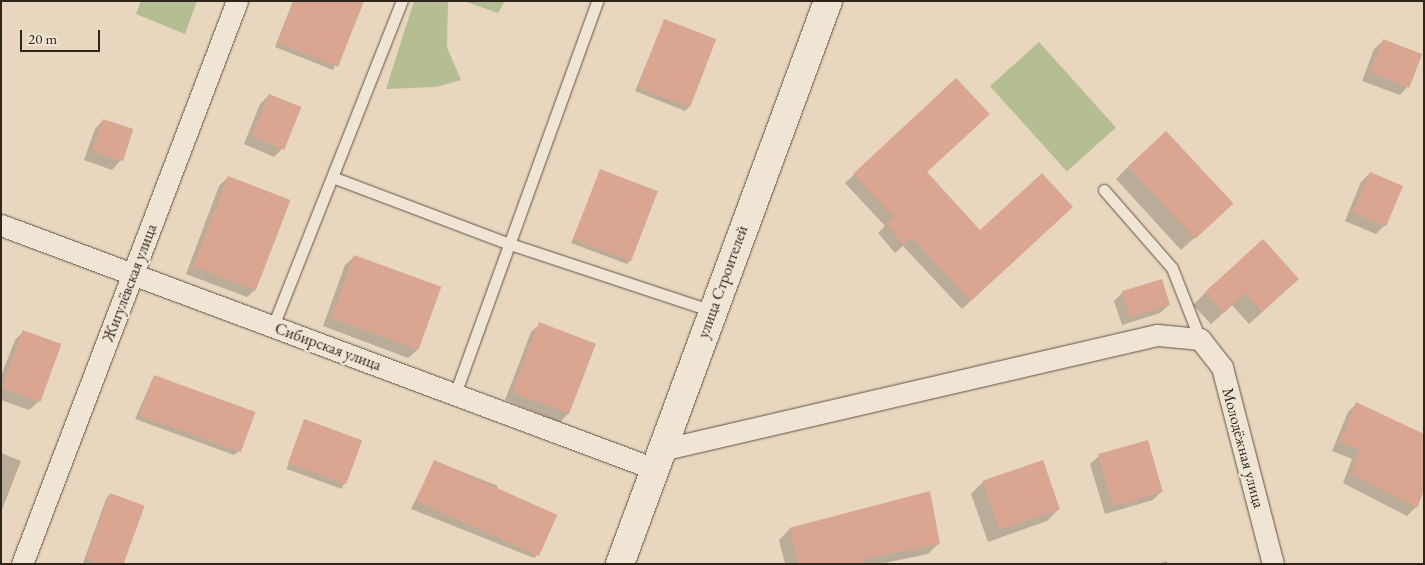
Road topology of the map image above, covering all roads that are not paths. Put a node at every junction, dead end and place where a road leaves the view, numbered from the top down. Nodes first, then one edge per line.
1 (237, 1) edge
2 (402, 1) edge
3 (597, 1) edge
4 (828, 1) edge
5 (335, 178) junction
6 (1104, 190) dead end
7 (1, 225) edge
8 (510, 244) junction
9 (133, 274) junction
10 (713, 311) junction
11 (274, 326) junction
12 (1200, 339) junction
13 (455, 394) junction
14 (658, 459) junction
15 (22, 564) edge
16 (620, 564) edge
17 (1273, 564) edge

1 - 9 street, Жигулёвская улица
2 - 5 lane
3 - 8 lane
4 - 10 street, улица Строителей
5 - 8 lane
5 - 11 lane
6 - 12 lane
7 - 9 street, Сибирская улица
8 - 10 lane
8 - 13 lane
9 - 11 street, Сибирская улица
9 - 15 street, Жигулёвская улица
10 - 14 street, улица Строителей
11 - 13 street, Сибирская улица
12 - 14 street
12 - 17 street, Молодёжная улица
13 - 14 street, Сибирская улица
14 - 16 street, улица Строителей

